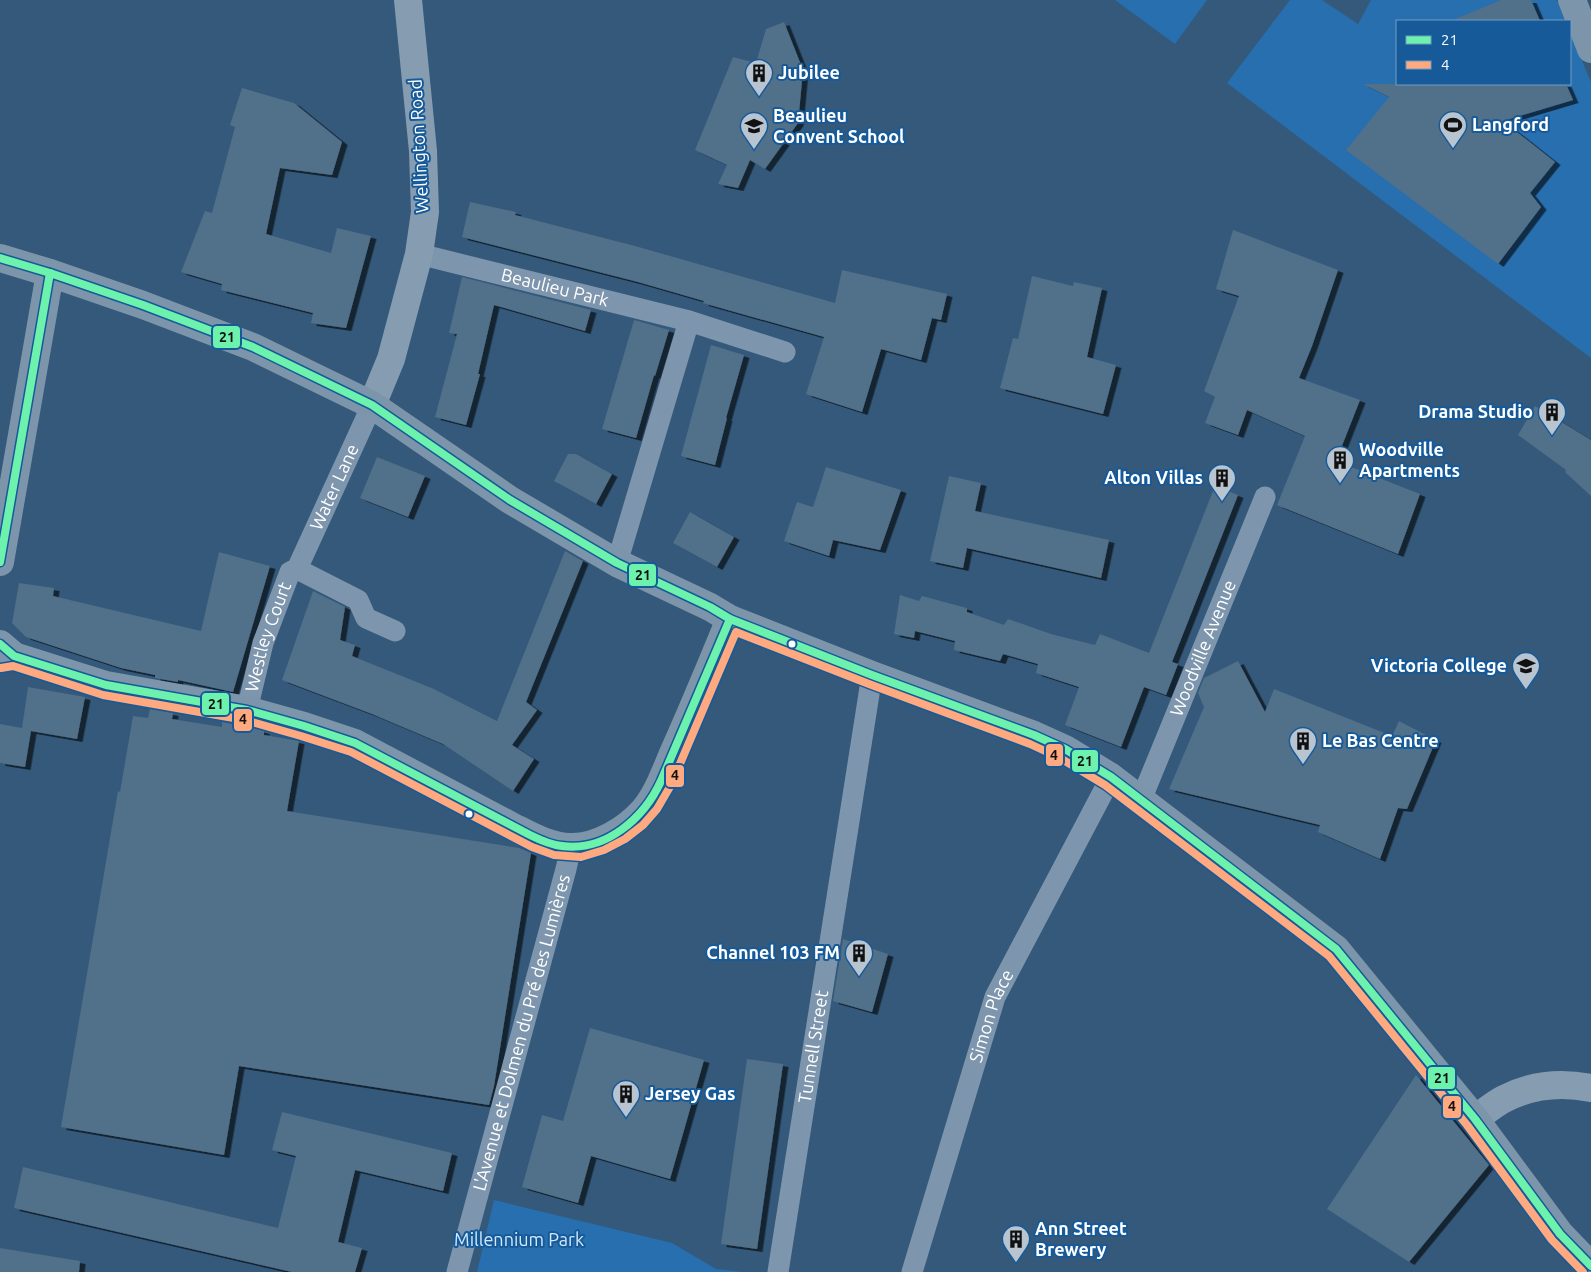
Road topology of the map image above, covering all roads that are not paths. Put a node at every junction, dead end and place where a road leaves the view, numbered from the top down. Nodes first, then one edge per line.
1 (408, 0) edge
2 (1572, 0) edge
3 (1591, 50) edge
4 (420, 254) junction
5 (0, 258) edge
6 (50, 272) junction
7 (689, 322) junction
8 (785, 352) dead end
9 (372, 405) junction
10 (1265, 497) dead end
11 (0, 562) edge
12 (617, 563) junction
13 (297, 569) junction
14 (730, 619) junction
15 (395, 631) dead end
16 (5, 653) edge
17 (872, 675) junction
18 (246, 710) junction
19 (1111, 777) junction
20 (1141, 800) junction
21 (570, 847) junction
22 (1591, 1088) edge
23 (1475, 1119) junction
24 (1591, 1266) edge
25 (456, 1272) edge
26 (778, 1272) edge
27 (912, 1272) edge

1 - 4 main road, Wellington Road
2 - 3 main road
4 - 7 street, Beaulieu Park
4 - 9 main road, Wellington Road
5 - 6 main road
6 - 9 main road
6 - 11 main road
7 - 8 street, Beaulieu Park
7 - 12 street
9 - 12 main road
9 - 13 street, Water Lane
10 - 20 street, Woodville Avenue
12 - 14 main road
13 - 15 street, Westley Court
13 - 18 street, Westley Court
14 - 17 main road
14 - 21 main road
16 - 18 main road
17 - 19 main road
17 - 26 street, Tunnell Street
18 - 21 main road
19 - 20 main road
19 - 27 street, Simon Place
20 - 23 main road
21 - 25 street, L'Avenue et Dolmen du Pré des Lumières
22 - 23 main road
23 - 24 main road

